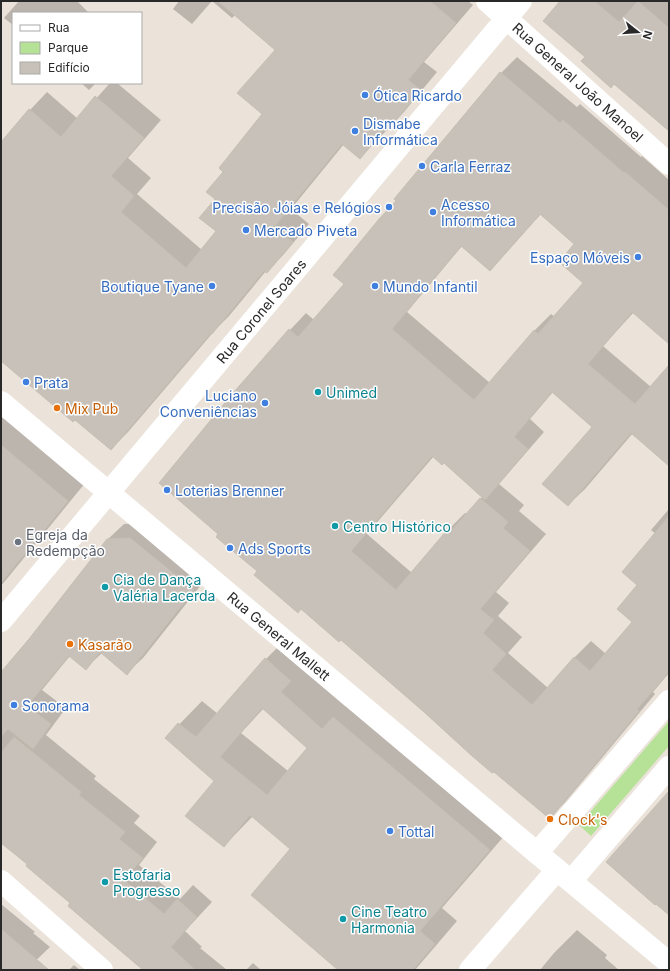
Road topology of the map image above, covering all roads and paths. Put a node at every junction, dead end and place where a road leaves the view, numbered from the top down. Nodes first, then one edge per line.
1 (487, 1) edge
2 (521, 1) edge
3 (506, 18) junction
4 (669, 164) edge
5 (1, 402) edge
6 (109, 492) junction
7 (1, 621) edge
8 (669, 701) edge
9 (669, 767) edge
10 (537, 853) junction
11 (564, 876) junction
12 (1, 881) edge
13 (669, 963) edge
14 (102, 970) edge
15 (470, 970) edge

1 - 3 street, Rua General João Manoel
2 - 3 street, Rua Coronel Soares
3 - 4 street, Rua General João Manoel
3 - 6 street, Rua Coronel Soares
5 - 6 street, Rua General Mallett
6 - 7 street, Rua Coronel Soares
6 - 10 street, Rua General Mallett
8 - 10 street
9 - 11 street
10 - 11 street, Rua General Mallett
11 - 13 street, Rua General Mallett
11 - 15 street
12 - 14 street

